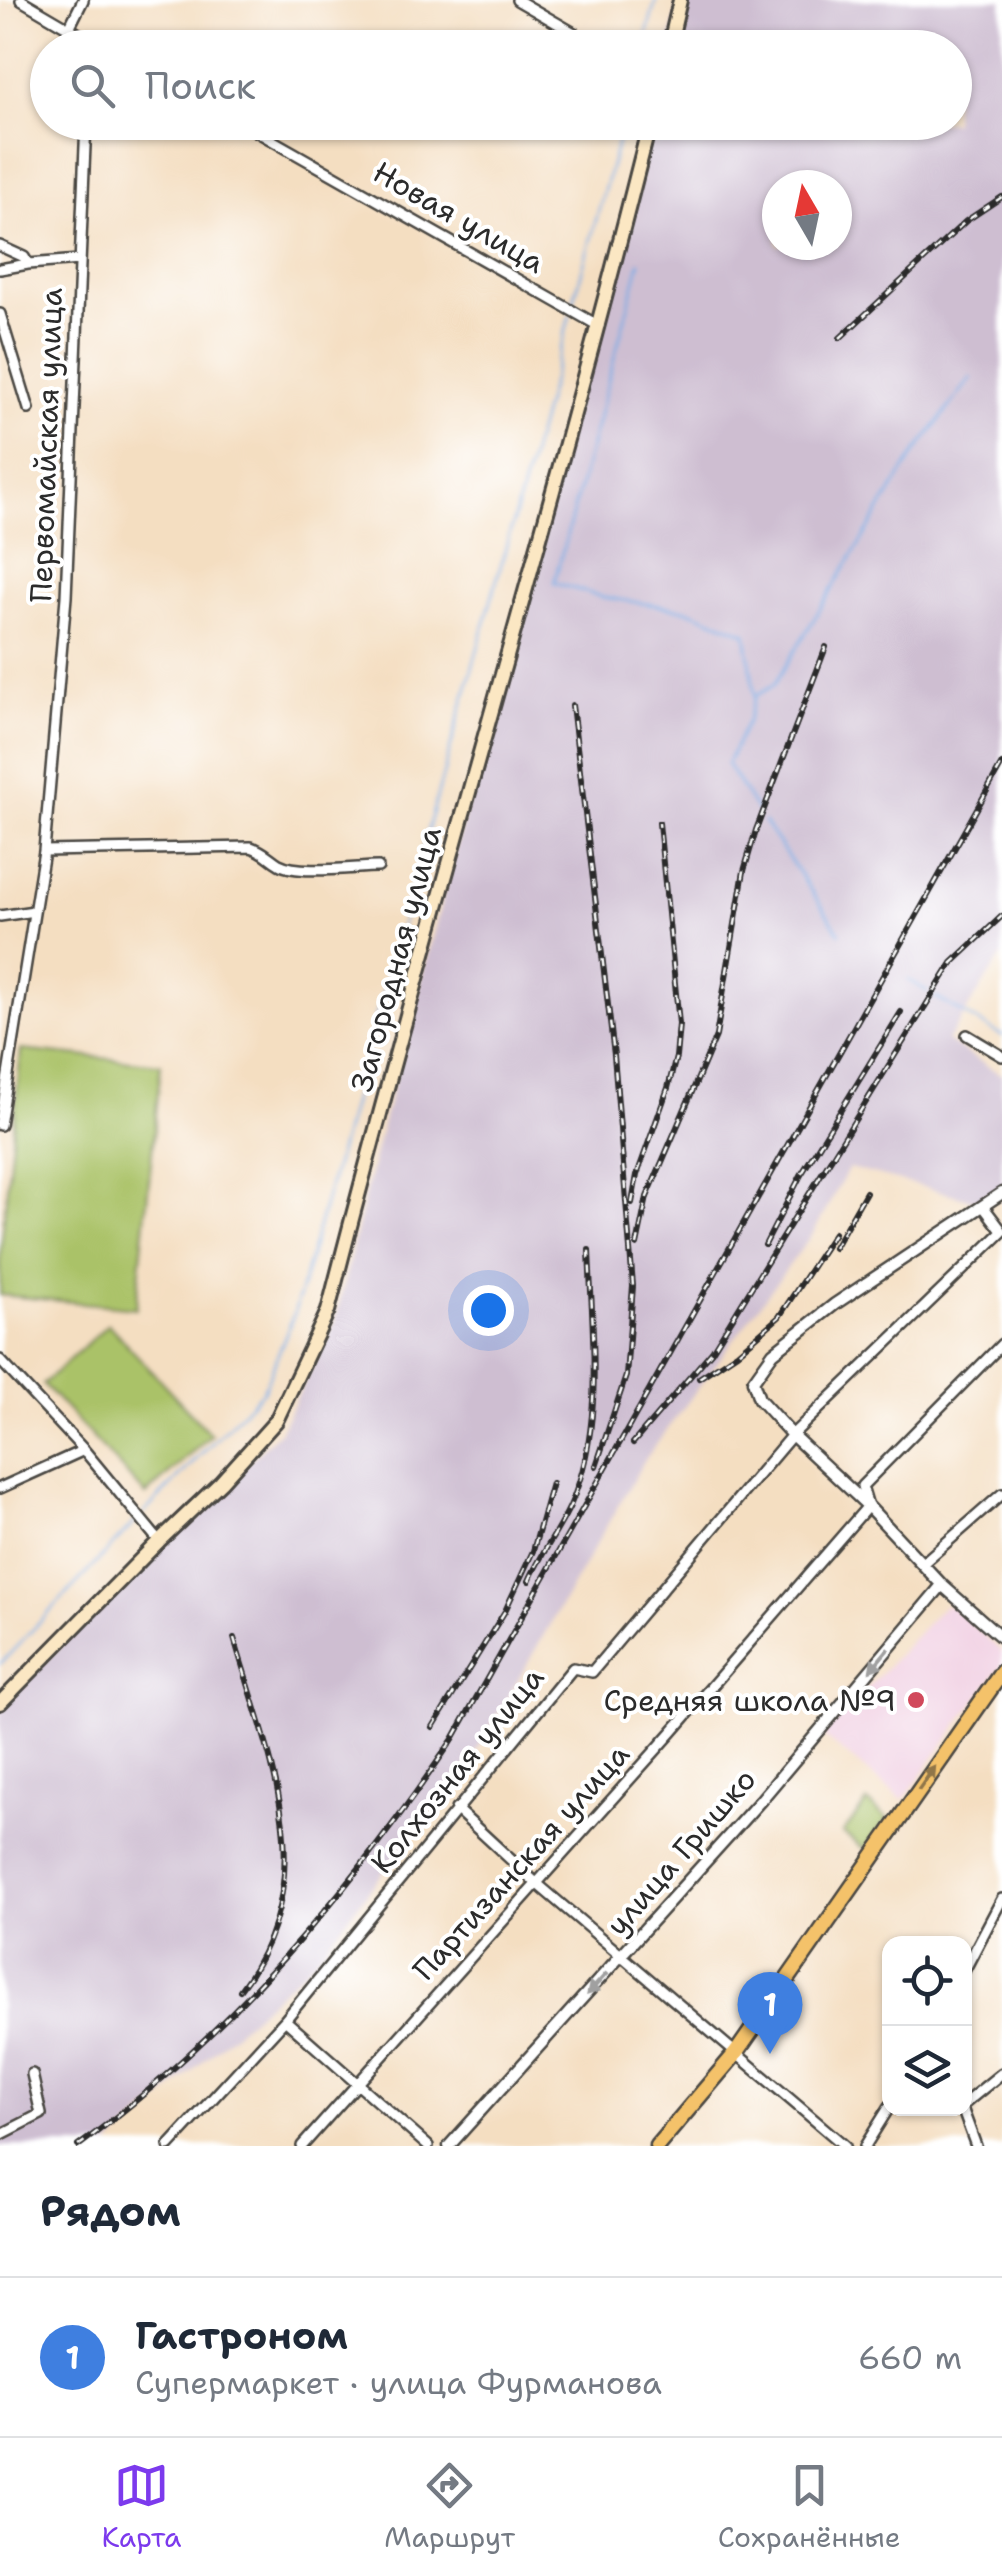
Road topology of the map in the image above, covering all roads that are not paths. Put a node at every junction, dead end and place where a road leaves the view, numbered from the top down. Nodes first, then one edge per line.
1 (22, 0) edge
2 (84, 0) edge
3 (517, 0) edge
4 (680, 0) edge
5 (69, 28) junction
6 (72, 30) edge
7 (569, 30) edge
8 (672, 30) edge
9 (85, 140) edge
10 (272, 140) edge
11 (646, 140) edge
12 (0, 246) edge
13 (79, 260) junction
14 (28, 264) junction
15 (0, 269) edge
16 (0, 314) edge
17 (599, 326) junction
18 (30, 408) dead end
19 (44, 851) junction
20 (378, 867) dead end
21 (34, 911) junction
22 (0, 916) edge
23 (967, 1035) dead end
24 (1002, 1056) edge
25 (0, 1122) edge
26 (1002, 1194) edge
27 (983, 1206) junction
28 (1002, 1231) edge
29 (1002, 1344) edge
30 (0, 1360) edge
31 (792, 1435) junction
32 (84, 1450) junction
33 (0, 1488) edge
34 (1002, 1494) edge
35 (868, 1506) junction
36 (159, 1540) junction
37 (922, 1564) junction
38 (942, 1585) junction
39 (1002, 1638) edge
40 (1002, 1672) edge
41 (0, 1703) edge
42 (456, 1810) junction
43 (534, 1882) junction
44 (1002, 1899) edge
45 (622, 1956) junction
46 (972, 1956) edge
47 (285, 2020) junction
48 (736, 2053) junction
49 (1002, 2073) edge
50 (32, 2074) dead end
51 (356, 2084) junction
52 (972, 2098) edge
53 (884, 2116) edge
54 (966, 2116) edge
55 (0, 2136) edge
56 (169, 2146) edge
57 (302, 2146) edge
58 (428, 2146) edge
59 (449, 2146) edge
60 (657, 2146) edge
61 (845, 2146) edge
62 (865, 2146) edge
63 (976, 2146) edge

1 - 5 street
2 - 5 street
3 - 7 street
4 - 8 main road
5 - 6 street
9 - 13 street, Первомайская улица
10 - 17 street, Новая улица
11 - 17 main road, Загородная улица
12 - 14 street
13 - 14 street
13 - 19 street, Первомайская улица
14 - 15 street
16 - 18 street
17 - 36 main road, Загородная улица
19 - 20 street
19 - 21 street, Первомайская улица
21 - 22 street
21 - 25 street, Первомайская улица
23 - 24 street
26 - 27 street
27 - 28 street
27 - 31 street
28 - 31 street, Колхозная улица
29 - 35 street, Партизанская улица
30 - 32 street
31 - 35 street
31 - 42 street, Колхозная улица
32 - 33 street
32 - 36 street
34 - 37 street
35 - 37 street
35 - 43 street, Партизанская улица
36 - 41 main road, Загородная улица
37 - 38 street
38 - 39 street
38 -> 45 street, улица Гришко
48 -> 40 main road
42 - 43 street
42 - 47 street, Колхозная улица
43 - 45 street
43 - 51 street, Партизанская улица
44 - 46 street
45 - 48 street
45 -> 59 street, улица Гришко
47 - 51 street
47 - 56 street, Колхозная улица
48 - 60 main road
48 - 61 street
49 - 52 street
50 - 55 street
51 - 57 street, Партизанская улица
51 - 58 street
53 - 62 street
54 - 63 street

